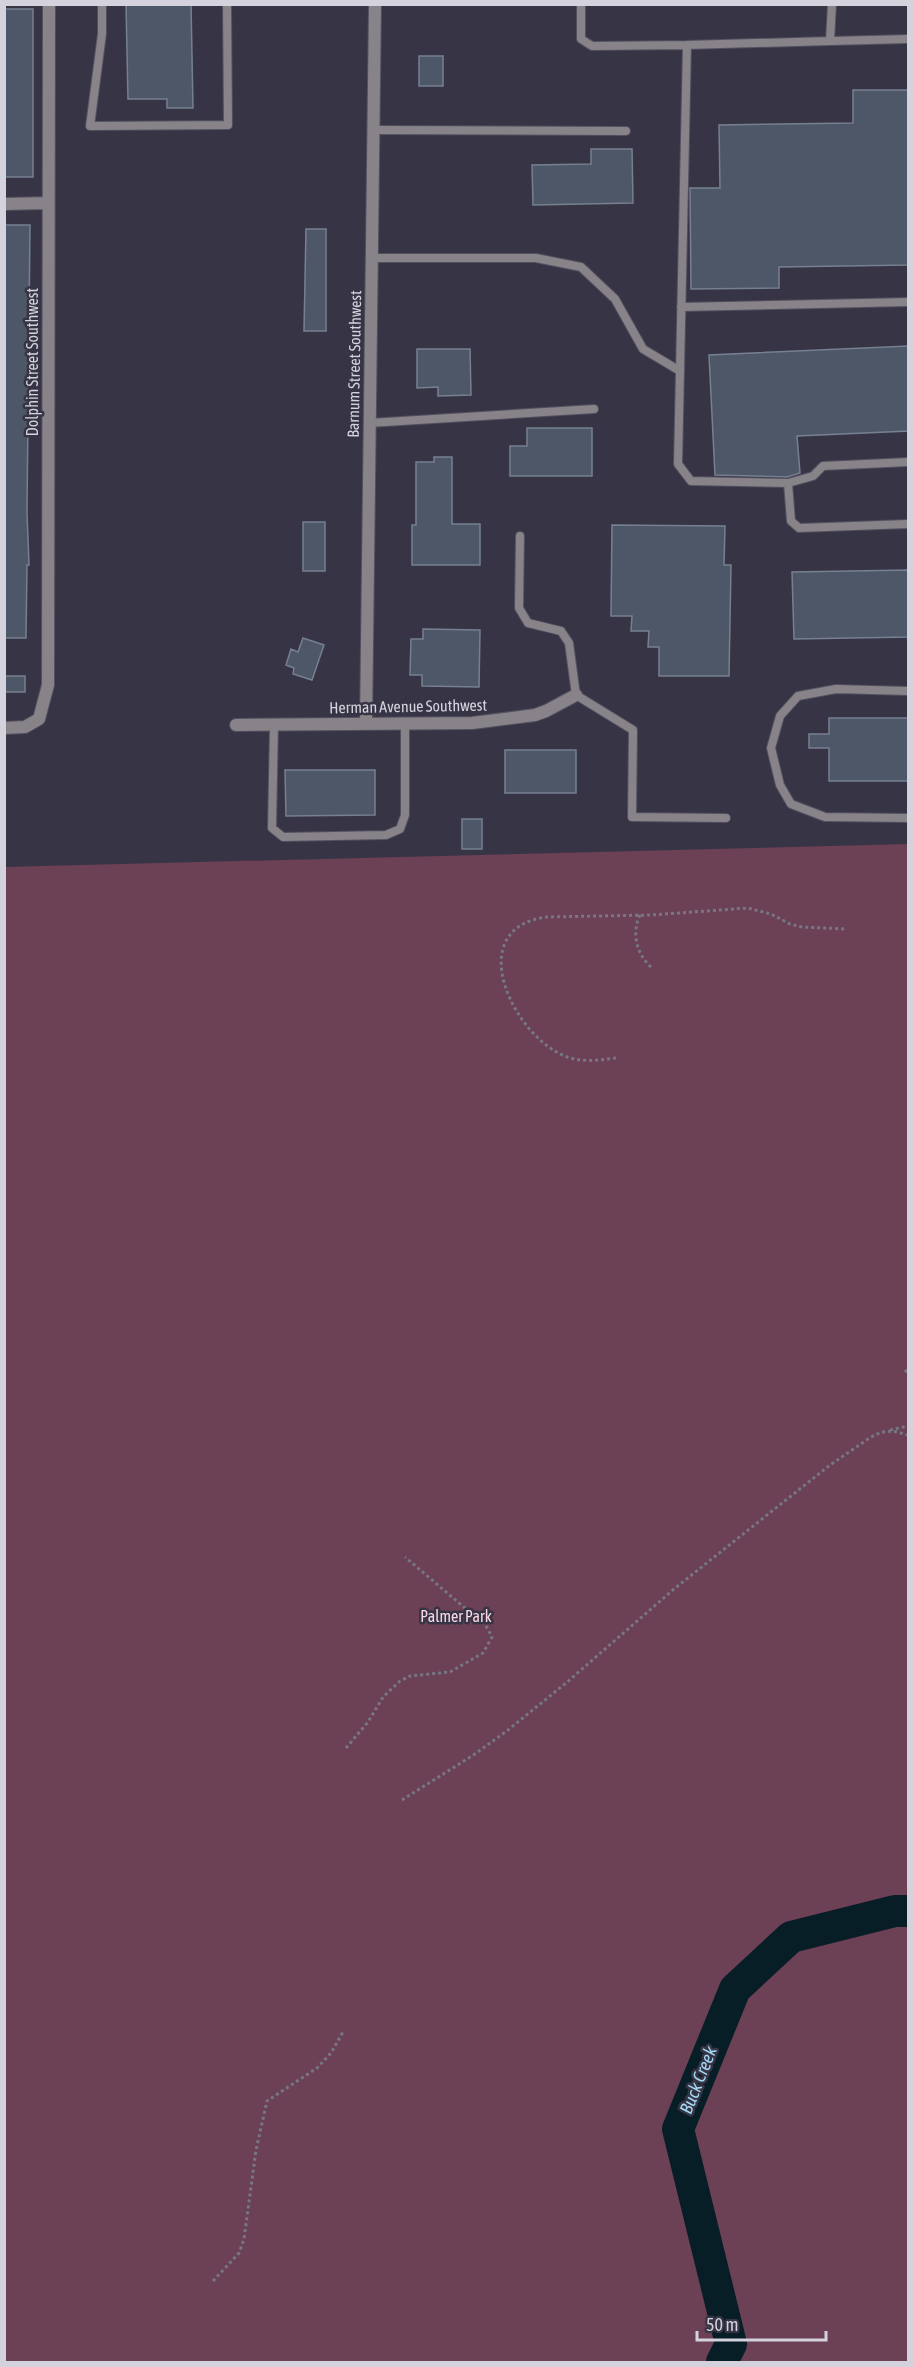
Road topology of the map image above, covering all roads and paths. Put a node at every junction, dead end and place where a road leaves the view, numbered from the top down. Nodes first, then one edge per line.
1 (49, 4) edge
2 (102, 4) edge
3 (227, 4) edge
4 (375, 4) edge
5 (581, 4) edge
6 (832, 4) edge
7 (909, 39) edge
8 (830, 40) junction
9 (687, 45) junction
10 (374, 130) junction
11 (626, 131) dead end
12 (48, 203) junction
13 (4, 204) edge
14 (372, 258) junction
15 (909, 302) edge
16 (681, 308) junction
17 (680, 371) junction
18 (594, 409) dead end
19 (369, 423) junction
20 (909, 462) edge
21 (788, 483) junction
22 (909, 524) edge
23 (520, 536) dead end
24 (909, 691) edge
25 (576, 695) junction
26 (366, 724) junction
27 (405, 724) junction
28 (236, 725) dead end
29 (274, 725) junction
30 (4, 728) edge
31 (726, 818) dead end
32 (909, 818) edge
33 (640, 915) junction
34 (846, 929) dead end
35 (652, 968) dead end
36 (616, 1058) dead end
37 (909, 1426) edge
38 (882, 1432) junction
39 (909, 1435) edge
40 (405, 1557) dead end
41 (346, 1748) dead end
42 (402, 1800) dead end
43 (344, 2030) dead end
44 (213, 2281) dead end

1 - 12 street, Dolphin Street Southwest
2 - 3 lane
4 - 10 street, Barnum Street Southwest
5 - 9 lane
6 - 8 lane
7 - 8 lane
8 - 9 lane
9 - 16 lane
10 - 11 lane
10 - 14 street, Barnum Street Southwest
12 - 13 street
12 - 30 street, Dolphin Street Southwest
14 - 17 lane
14 - 19 street, Barnum Street Southwest
15 - 16 lane
16 - 17 lane
17 - 21 lane
18 - 19 lane
19 - 26 street, Barnum Street Southwest
20 - 21 lane
21 - 22 lane
23 - 25 lane
24 - 32 lane
25 - 27 street, Herman Avenue Southwest
25 - 31 lane
26 - 27 street, Herman Avenue Southwest
26 - 29 street, Herman Avenue Southwest
27 - 29 lane
28 - 29 street, Herman Avenue Southwest
33 - 34 path
33 - 35 path
33 - 36 path
37 - 38 path
38 - 39 path
38 - 42 path
40 - 41 path
43 - 44 path

